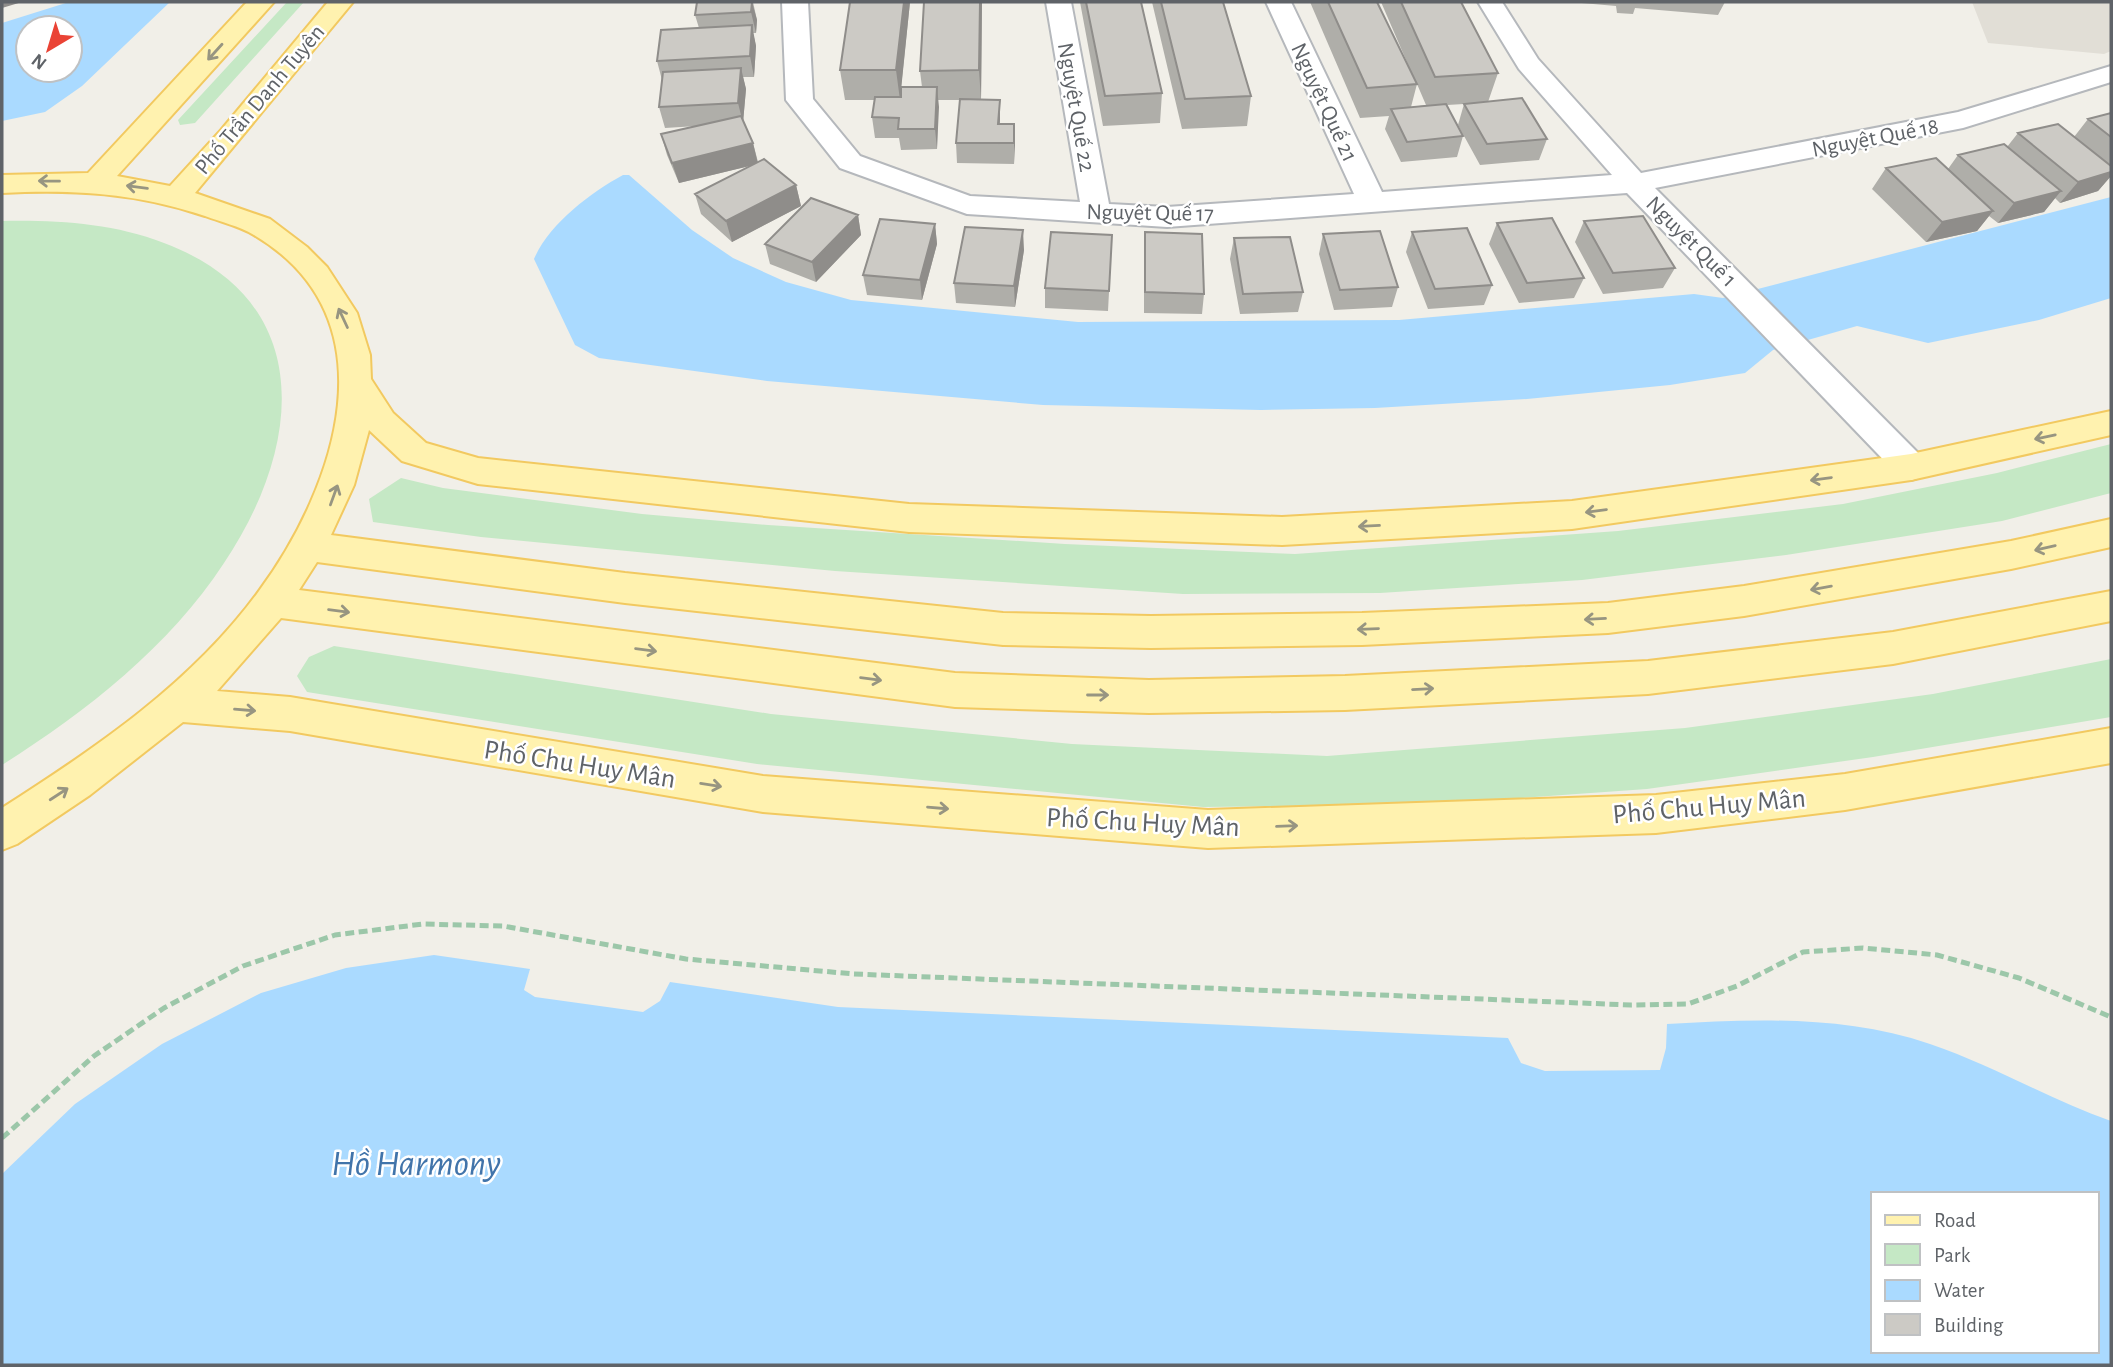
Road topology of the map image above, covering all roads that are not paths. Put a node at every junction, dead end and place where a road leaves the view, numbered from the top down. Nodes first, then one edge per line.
1 (261, 2) edge
2 (341, 2) edge
3 (795, 2) edge
4 (1058, 2) edge
5 (1278, 2) edge
6 (1490, 2) edge
7 (2111, 74) edge
8 (96, 182) junction
9 (1634, 183) junction
10 (2, 184) edge
11 (177, 196) junction
12 (1372, 202) junction
13 (1096, 212) junction
14 (358, 384) junction
15 (2111, 423) edge
16 (1912, 467) junction
17 (2111, 533) edge
18 (306, 546) junction
19 (272, 602) junction
20 (2111, 606) edge
21 (177, 705) junction
22 (2111, 746) edge
23 (2, 831) edge

1 -> 8 main road
2 - 11 main road, Phố Trần Danh Tuyên
3 - 13 street, Nguyệt Quế 17
4 - 13 street, Nguyệt Quế 22
5 - 12 street, Nguyệt Quế 21
6 - 9 street, Nguyệt Quế 1
7 - 9 street, Nguyệt Quế 18
8 -> 10 main road
11 -> 8 main road
9 - 12 street, Nguyệt Quế 17
9 - 16 street, Nguyệt Quế 1
14 -> 11 main road
12 - 13 street, Nguyệt Quế 17
16 -> 14 main road
18 -> 14 main road
15 -> 16 main road
17 -> 18 main road
18 - 19 main road
19 -> 20 main road
19 - 21 main road
21 -> 22 main road, Phố Chu Huy Mân
23 -> 21 main road

